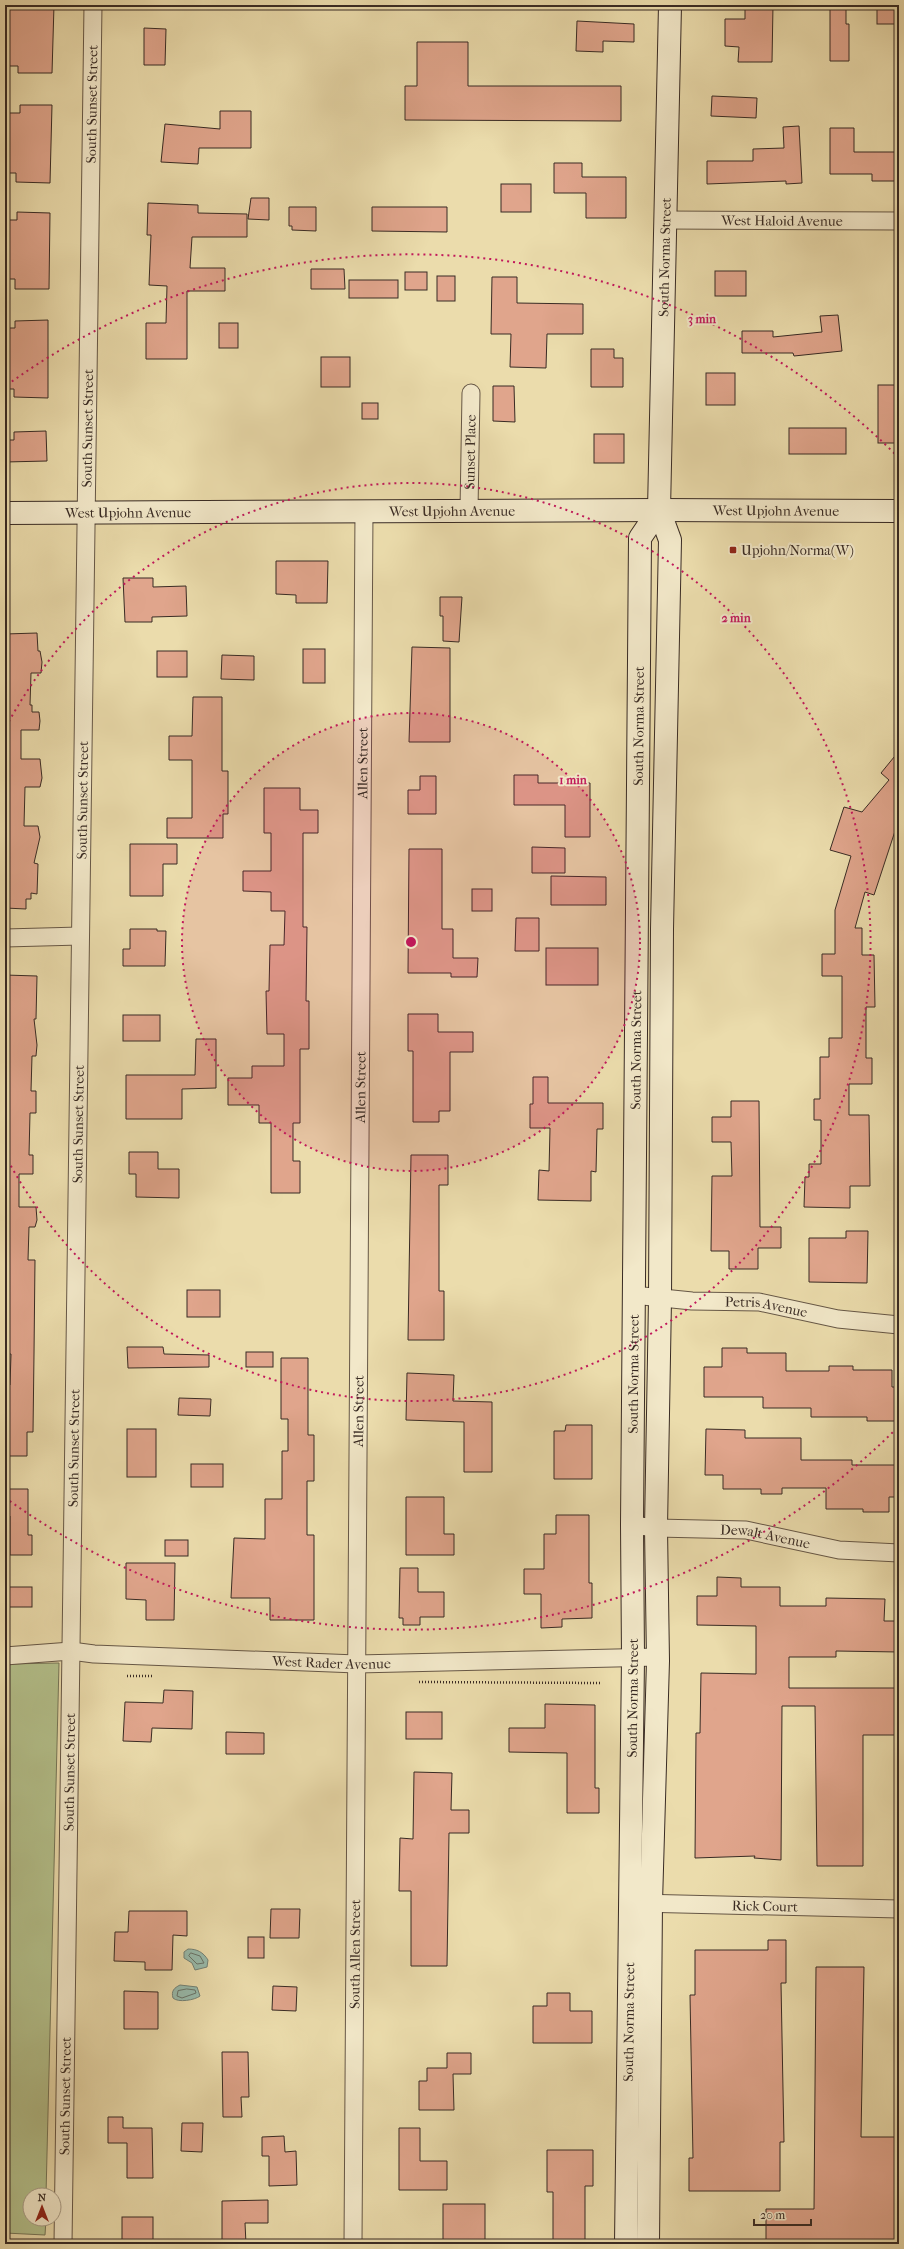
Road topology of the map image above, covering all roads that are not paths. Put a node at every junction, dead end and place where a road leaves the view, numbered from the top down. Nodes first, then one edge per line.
1 (93, 5) edge
2 (670, 5) edge
3 (665, 220) junction
4 (899, 221) edge
5 (471, 393) dead end
6 (469, 510) junction
7 (659, 510) junction
8 (364, 511) junction
9 (899, 511) edge
10 (86, 512) junction
11 (5, 513) edge
12 (80, 936) junction
13 (5, 938) edge
14 (633, 1295) junction
15 (660, 1299) junction
16 (899, 1325) edge
17 (632, 1525) junction
18 (656, 1528) junction
19 (899, 1553) edge
20 (71, 1651) junction
21 (5, 1656) edge
22 (658, 1657) junction
23 (633, 1658) junction
24 (357, 1664) junction
25 (641, 1903) junction
26 (899, 1909) edge
27 (63, 2244) edge
28 (353, 2244) edge
29 (626, 2244) edge
30 (648, 2244) edge

1 - 10 street, South Sunset Street
2 - 3 street, South Norma Street
3 - 4 street, West Haloid Avenue
3 - 7 street, South Norma Street
5 - 6 street, Sunset Place
6 - 7 street, West Upjohn Avenue
6 - 8 street, West Upjohn Avenue
7 - 9 street, West Upjohn Avenue
7 - 14 street, South Norma Street
7 - 15 street, South Norma Street
8 - 10 street, West Upjohn Avenue
8 - 24 street, Allen Street
10 - 11 street, West Upjohn Avenue
10 - 12 street, South Sunset Street
12 - 13 street
12 - 20 street, South Sunset Street
14 - 15 street, Petris Avenue
14 - 17 street, South Norma Street
15 - 16 street, Petris Avenue
15 - 18 street, South Norma Street
17 - 18 street, Dewalt Avenue
17 - 23 street, South Norma Street
18 - 19 street, Dewalt Avenue
18 - 22 street, South Norma Street
20 - 21 street, West Rader Avenue
20 - 24 street, West Rader Avenue
20 - 27 street, South Sunset Street
22 - 23 street, West Rader Avenue
22 - 25 street, South Norma Street
23 - 24 street, West Rader Avenue
23 - 25 street, South Norma Street
24 - 28 street, South Allen Street
25 - 26 street, Rick Court
25 - 29 street, South Norma Street
25 - 30 street, South Norma Street

